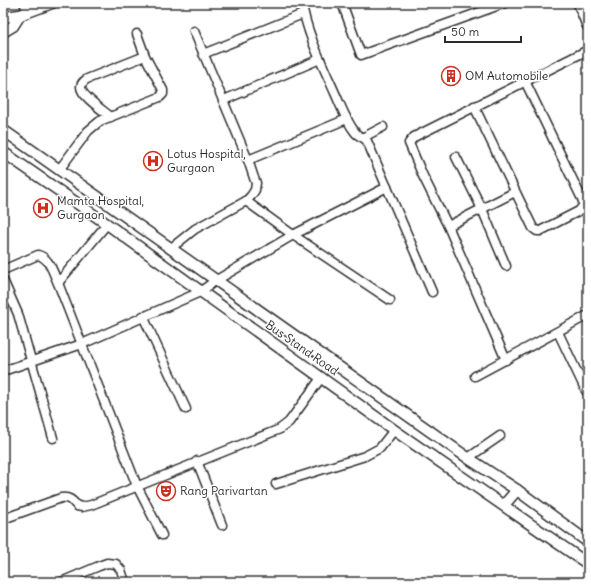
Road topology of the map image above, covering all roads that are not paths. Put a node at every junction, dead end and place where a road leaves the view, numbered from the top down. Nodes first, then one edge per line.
1 (52, 3) edge
2 (302, 3) edge
3 (342, 3) edge
4 (505, 3) edge
5 (579, 3) edge
6 (24, 10) edge
7 (303, 14) junction
8 (3, 17) edge
9 (588, 25) edge
10 (194, 31) dead end
11 (3, 32) edge
12 (137, 34) dead end
13 (588, 50) edge
14 (203, 54) junction
15 (146, 56) junction
16 (320, 59) junction
17 (525, 81) junction
18 (224, 100) junction
19 (474, 106) junction
20 (111, 117) junction
21 (347, 119) junction
22 (383, 127) dead end
23 (3, 130) edge
24 (364, 137) junction
25 (3, 152) edge
26 (456, 157) dead end
27 (248, 160) junction
28 (59, 170) junction
29 (388, 188) junction
30 (516, 192) junction
31 (246, 201) junction
32 (482, 209) junction
33 (107, 224) junction
34 (448, 226) junction
35 (293, 235) junction
36 (170, 249) junction
37 (506, 266) dead end
38 (3, 270) edge
39 (3, 280) edge
40 (215, 281) junction
41 (58, 283) junction
42 (200, 292) junction
43 (432, 292) dead end
44 (390, 300) dead end
45 (588, 315) edge
46 (143, 316) junction
47 (558, 332) junction
48 (82, 344) junction
49 (506, 360) junction
50 (32, 362) junction
51 (3, 372) edge
52 (475, 376) dead end
53 (321, 378) junction
54 (586, 391) dead end
55 (186, 409) dead end
56 (394, 430) junction
57 (500, 436) dead end
58 (53, 438) dead end
59 (468, 458) junction
60 (197, 461) junction
61 (276, 484) dead end
62 (137, 486) junction
63 (517, 490) junction
64 (504, 505) junction
65 (3, 519) edge
66 (222, 525) dead end
67 (162, 535) dead end
68 (588, 542) edge
69 (588, 564) edge
70 (61, 582) edge
71 (125, 582) edge

1 - 6 street
2 - 7 street
3 - 4 street
5 - 9 main road
6 - 8 street
6 - 11 street
7 - 14 street
7 - 16 street
10 - 14 street
12 - 15 street
13 - 17 street
14 - 18 street
15 - 20 street
15 - 20 street
16 - 18 street
16 - 21 street
17 - 19 street
17 - 30 street
18 - 27 street
19 - 30 street
19 - 34 street
20 - 28 street
21 - 24 street
21 - 27 street
22 - 24 street
23 - 28 street, Bus Stand Road
24 - 29 street
25 - 33 street, Bus Stand Road
26 - 32 street
27 - 31 street
28 - 36 street, Bus Stand Road
29 - 35 street
29 - 43 street
30 - 32 street
31 - 35 street
31 - 36 street
32 - 34 street
32 - 37 street
33 - 41 street
33 - 42 street, Bus Stand Road
34 - 49 street
35 - 40 street
35 - 44 street
36 - 40 street, Bus Stand Road
38 - 41 street
39 - 50 street
40 - 42 street
40 - 59 street, Bus Stand Road
41 - 48 street
42 - 46 street
42 - 53 street, Bus Stand Road
45 - 47 street
46 - 48 street
46 - 55 street
47 - 49 street
47 - 54 street
48 - 50 street
48 - 62 street
49 - 52 street
50 - 51 street
50 - 58 street
53 - 56 street, Bus Stand Road
53 - 60 street
56 - 61 street
56 - 64 street, Bus Stand Road
57 - 59 street
59 - 63 street, Bus Stand Road
60 - 62 street
60 - 66 street
62 - 65 street
62 - 67 street
63 - 64 street
63 - 68 street, Bus Stand Road
64 - 69 street, Bus Stand Road
70 - 71 street

